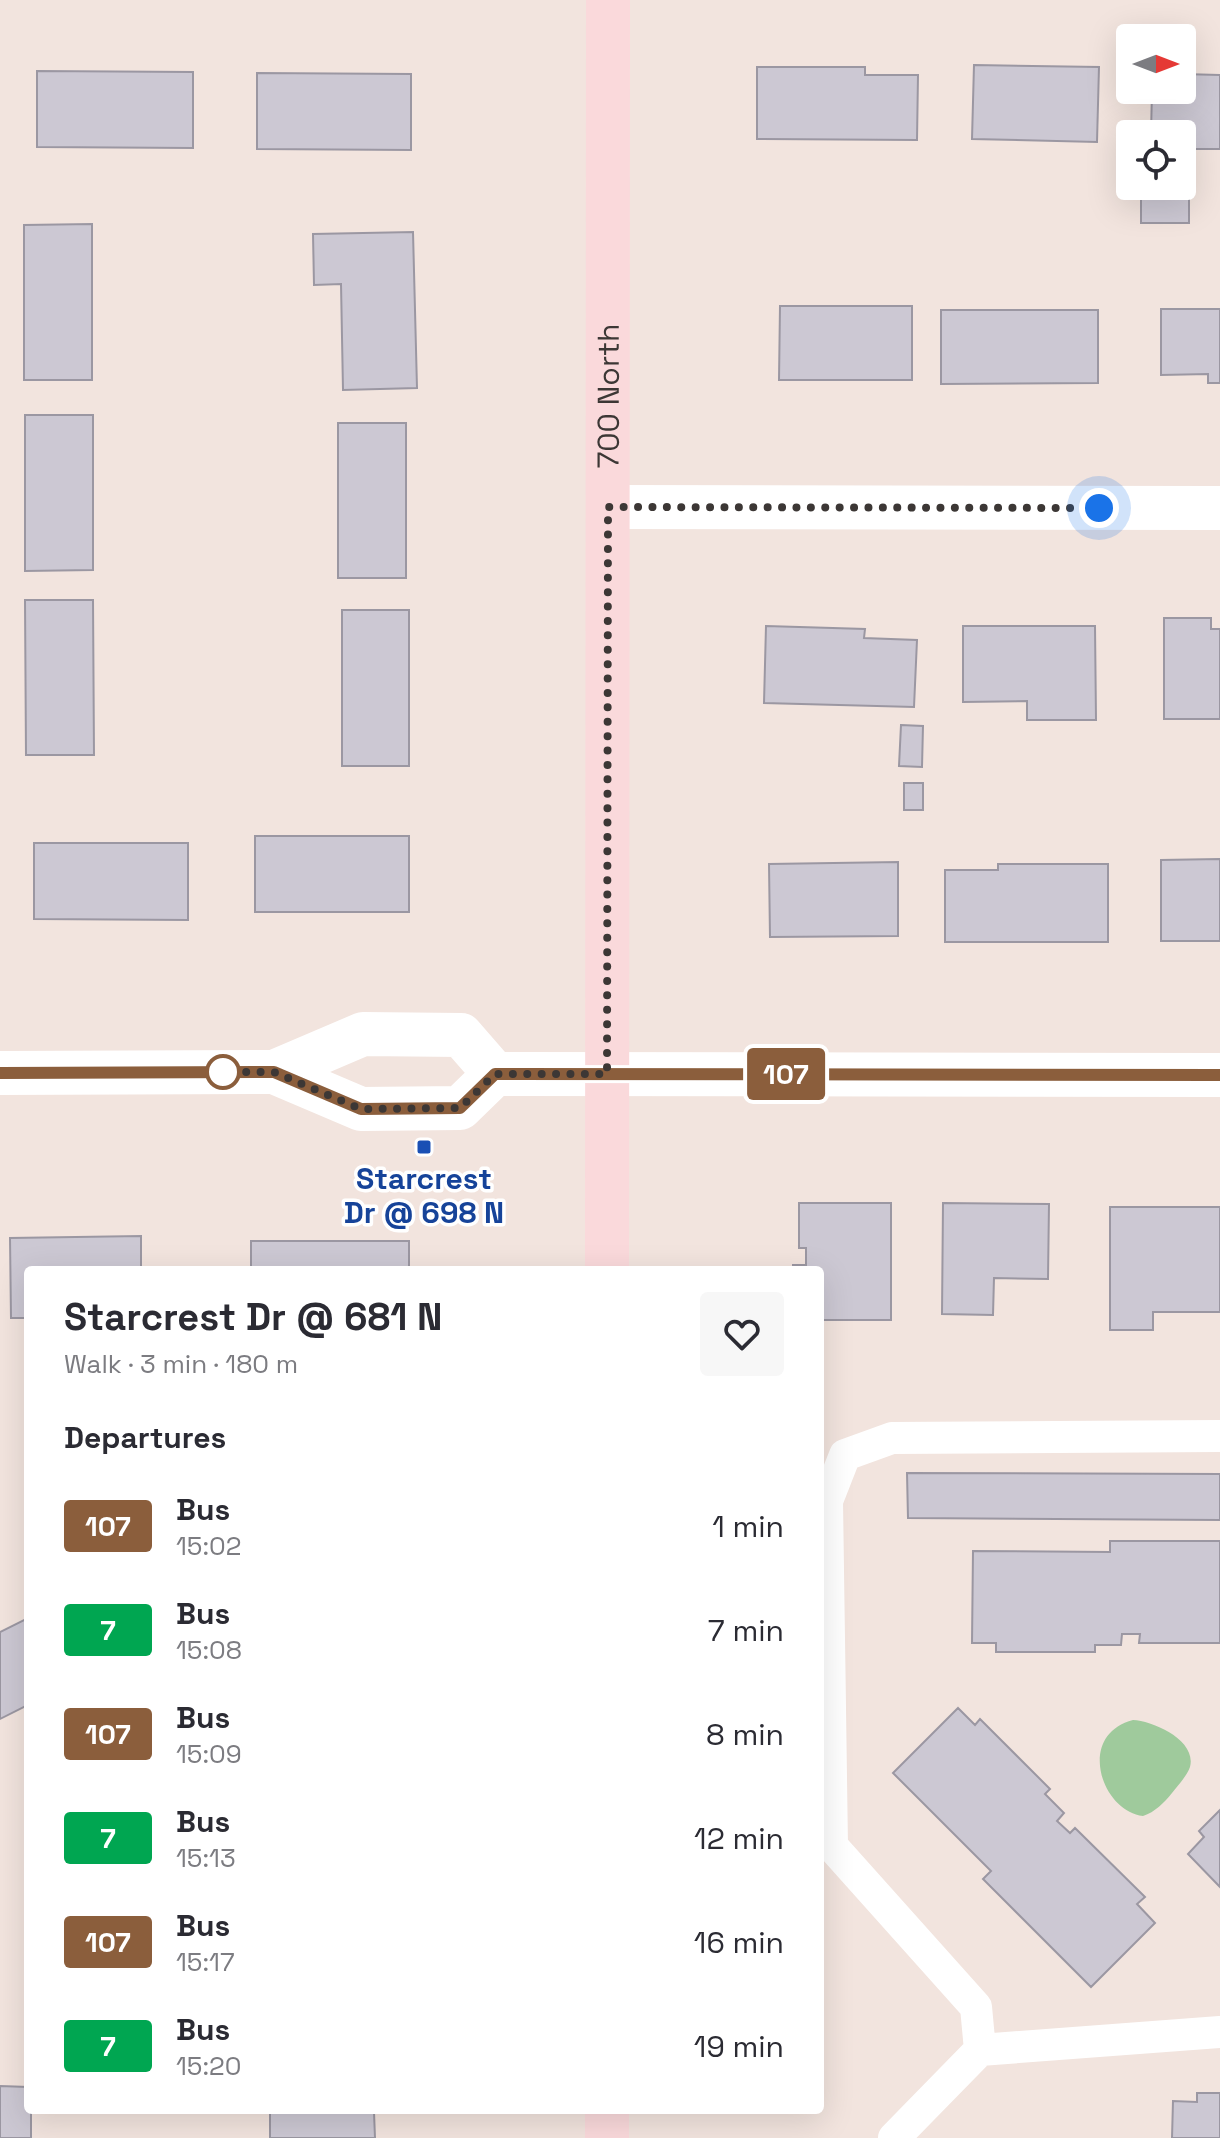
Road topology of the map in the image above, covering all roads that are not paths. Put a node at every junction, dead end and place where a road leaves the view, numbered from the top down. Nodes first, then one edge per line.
1 (608, 0) edge
2 (608, 507) junction
3 (1220, 508) edge
4 (274, 1072) junction
5 (0, 1073) edge
6 (495, 1074) junction
7 (607, 1074) junction
8 (1220, 1075) edge
9 (607, 1266) edge
10 (1220, 1436) edge
11 (1220, 2032) edge
12 (980, 2050) junction
13 (607, 2114) edge
14 (607, 2138) edge
15 (894, 2138) edge

1 - 2 main road, 700 North
2 - 3 street
2 - 7 main road, 700 North
4 - 5 street
4 - 6 street
4 - 6 street
6 - 7 street
7 - 8 street
7 - 9 main road, 700 North
10 - 12 lane
11 - 12 lane
12 - 15 lane
13 - 14 main road

